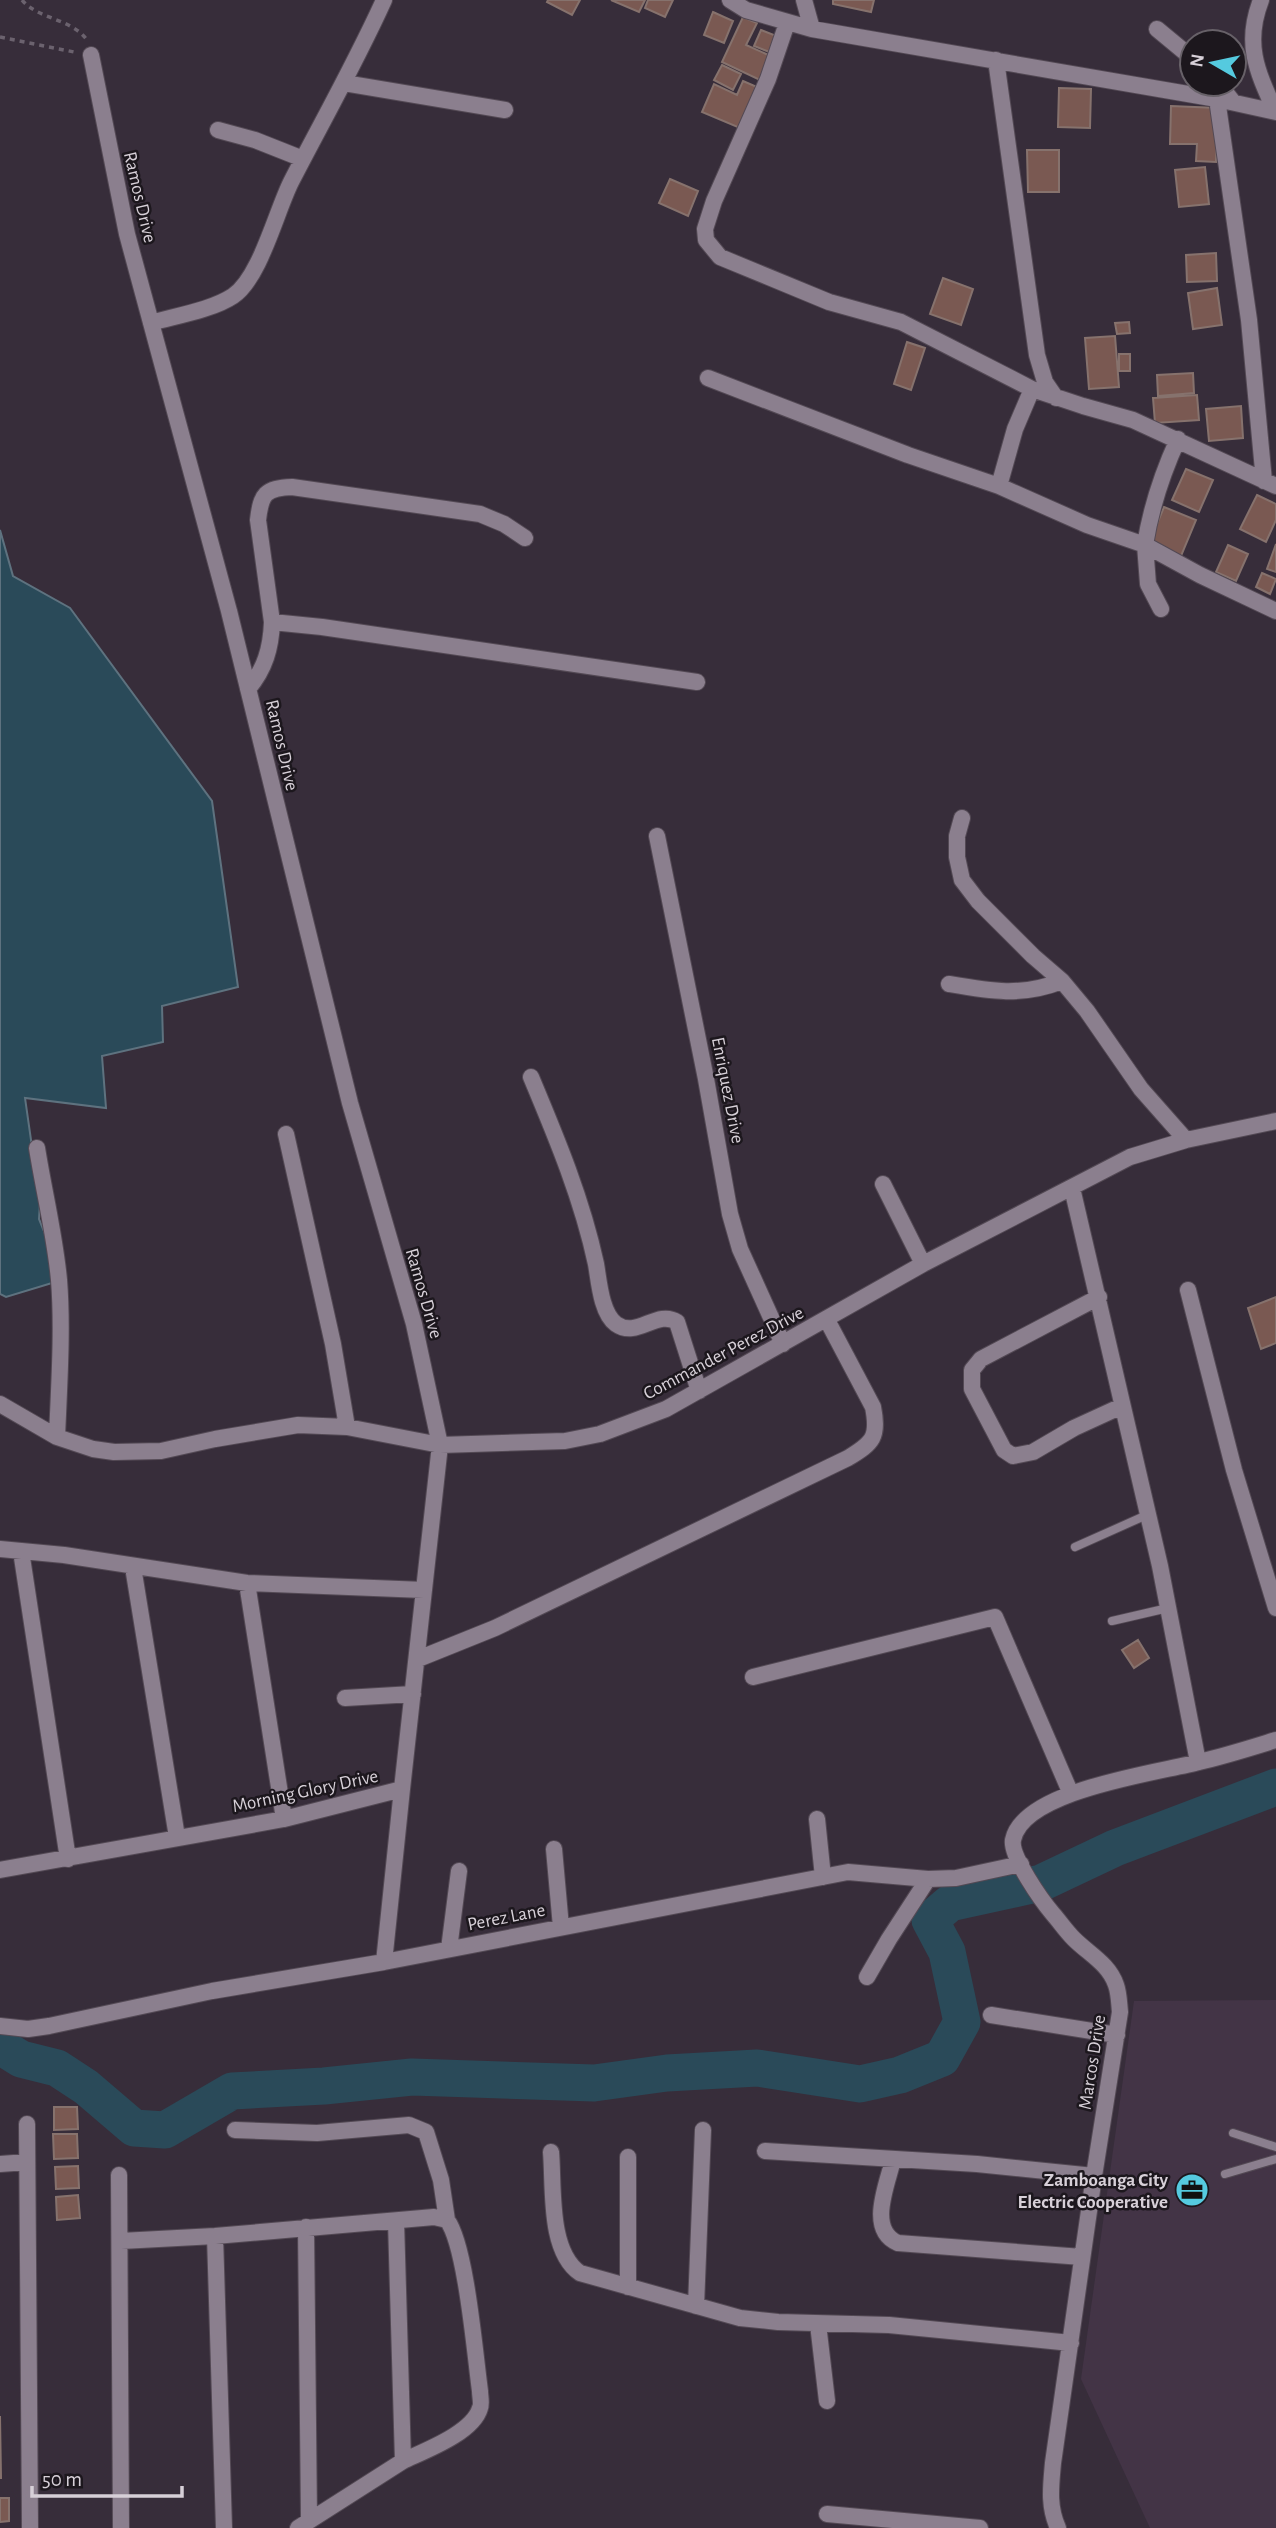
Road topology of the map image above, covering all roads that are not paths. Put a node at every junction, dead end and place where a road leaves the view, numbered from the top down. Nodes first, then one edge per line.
1 (384, 0) edge
2 (730, 0) edge
3 (804, 0) edge
4 (1261, 0) edge
5 (787, 23) junction
6 (813, 29) junction
7 (1157, 29) dead end
8 (1178, 46) edge
9 (91, 55) road end
10 (996, 60) junction
11 (344, 83) junction
12 (1178, 88) edge
13 (1223, 98) edge
14 (1233, 98) edge
15 (505, 110) dead end
16 (1276, 111) edge
17 (218, 130) dead end
18 (303, 159) junction
19 (151, 323) junction
20 (708, 378) dead end
21 (1032, 388) junction
22 (1056, 398) junction
23 (1178, 439) junction
24 (1270, 483) edge
25 (999, 486) junction
26 (525, 538) dead end
27 (1145, 545) junction
28 (1161, 609) dead end
29 (1276, 611) edge
30 (272, 622) junction
31 (697, 682) dead end
32 (248, 689) junction
33 (962, 818) dead end
34 (657, 836) dead end
35 (1062, 981) junction
36 (949, 984) dead end
37 (531, 1077) dead end
38 (1276, 1121) edge
39 (286, 1134) dead end
40 (1186, 1140) junction
41 (37, 1148) dead end
42 (883, 1184) dead end
43 (1072, 1188) junction
44 (923, 1264) junction
45 (1188, 1290) dead end
46 (1099, 1297) junction
47 (827, 1320) junction
48 (783, 1344) junction
49 (699, 1391) junction
50 (0, 1404) edge
51 (1122, 1406) junction
52 (347, 1427) junction
53 (57, 1437) junction
54 (440, 1445) junction
55 (1149, 1514) junction
56 (1074, 1547) dead end
57 (0, 1549) edge
58 (21, 1551) junction
59 (133, 1567) junction
60 (247, 1583) junction
61 (425, 1590) junction
62 (1167, 1608) junction
63 (1276, 1608) edge
64 (1112, 1621) dead end
65 (418, 1659) junction
66 (752, 1677) dead end
67 (413, 1694) junction
68 (345, 1698) dead end
69 (1276, 1740) edge
70 (1198, 1762) junction
71 (402, 1789) junction
72 (1071, 1794) junction
73 (284, 1819) junction
74 (817, 1819) dead end
75 (177, 1837) junction
76 (554, 1849) dead end
77 (68, 1859) junction
78 (1023, 1868) junction
79 (0, 1870) edge
80 (459, 1871) dead end
81 (823, 1877) junction
82 (928, 1879) junction
83 (561, 1927) junction
84 (449, 1949) junction
85 (384, 1962) junction
86 (867, 1977) dead end
87 (990, 2015) dead end
88 (0, 2026) edge
89 (1117, 2035) junction
90 (27, 2124) dead end
91 (234, 2130) dead end
92 (703, 2130) dead end
93 (1233, 2133) dead end
94 (1276, 2147) edge
95 (765, 2151) dead end
96 (551, 2152) dead end
97 (628, 2157) dead end
98 (1276, 2159) edge
99 (893, 2160) junction
100 (27, 2162) junction
101 (0, 2164) edge
102 (1224, 2174) dead end
103 (119, 2175) dead end
104 (1094, 2176) junction
105 (447, 2220) junction
106 (396, 2221) junction
107 (306, 2227) junction
108 (215, 2236) junction
109 (121, 2241) junction
110 (1082, 2257) junction
111 (628, 2287) junction
112 (696, 2306) junction
113 (818, 2324) junction
114 (1071, 2343) junction
115 (827, 2401) dead end
116 (402, 2461) junction
117 (828, 2514) dead end
118 (303, 2524) edge
119 (30, 2528) edge
120 (121, 2528) edge
121 (224, 2528) edge
122 (980, 2528) edge
123 (1058, 2528) edge

1 - 11 street
2 - 5 street
3 - 6 street
4 - 16 street
5 - 6 street
5 - 21 street
6 - 10 street
7 - 8 street
9 - 19 street, Ramos Drive
10 - 12 street
10 - 22 street
11 - 15 street
11 - 18 street
13 - 24 street
14 - 16 street
17 - 18 street
18 - 19 street
19 - 32 street, Ramos Drive
20 - 25 street
21 - 22 street
21 - 25 street
22 - 23 street
23 - 24 street
23 - 27 street
25 - 27 street
26 - 30 street
27 - 28 street
27 - 29 street
30 - 31 street
30 - 32 street
32 - 54 street, Ramos Drive
33 - 35 street
34 - 48 street, Enriquez Drive
35 - 36 street
35 - 40 street
37 - 49 street
38 - 40 street, Commander Perez Drive
39 - 52 street
40 - 43 street, Commander Perez Drive
41 - 53 street
42 - 44 street
43 - 44 street, Commander Perez Drive
43 - 46 street
44 - 47 street, Commander Perez Drive
45 - 63 street
46 - 51 street
46 - 51 street
47 - 48 street, Commander Perez Drive
47 - 65 street
48 - 49 street, Commander Perez Drive
49 - 54 street, Commander Perez Drive
50 - 53 street, Commander Perez Drive
51 - 55 street
52 - 53 street, Commander Perez Drive
52 - 54 street, Commander Perez Drive
54 - 61 street, Morning Glory Drive
55 - 56 lane
55 - 62 street
57 - 58 street
58 - 59 street
58 - 77 street
59 - 60 street
59 - 75 street
60 - 61 street
60 - 73 street
61 - 65 street, Morning Glory Drive
62 - 64 lane
62 - 70 street
65 - 67 street, Morning Glory Drive
66 - 72 street
67 - 68 street
67 - 71 street, Morning Glory Drive
69 - 70 street, Marcos Drive
70 - 72 street, Marcos Drive
71 - 73 street, Morning Glory Drive
71 - 85 street
72 - 78 street, Marcos Drive
73 - 75 street, Morning Glory Drive
74 - 81 street
75 - 77 street, Morning Glory Drive
76 - 83 street
77 - 79 street, Morning Glory Drive
78 - 82 street, Perez Lane
78 - 89 street, Marcos Drive
80 - 84 street
81 - 82 street, Perez Lane
81 - 83 street, Perez Lane
82 - 86 street
83 - 84 street, Perez Lane
84 - 85 street, Perez Lane
85 - 88 street, Perez Lane
87 - 89 street
89 - 104 street, Marcos Drive
90 - 100 street
91 - 105 street
92 - 112 street
93 - 94 lane
95 - 99 street
96 - 111 street
97 - 111 street
98 - 102 lane
99 - 104 street
99 - 110 street
100 - 101 street
100 - 119 street
103 - 109 street
104 - 110 street, Marcos Drive
105 - 106 street
105 - 116 street
106 - 107 street
106 - 116 street
107 - 108 street
107 - 118 street
108 - 109 street
108 - 121 street
109 - 120 street
110 - 114 street, Marcos Drive
111 - 112 street
112 - 113 street
113 - 114 street
113 - 115 street
114 - 123 street, Marcos Drive
116 - 118 street
117 - 122 street

